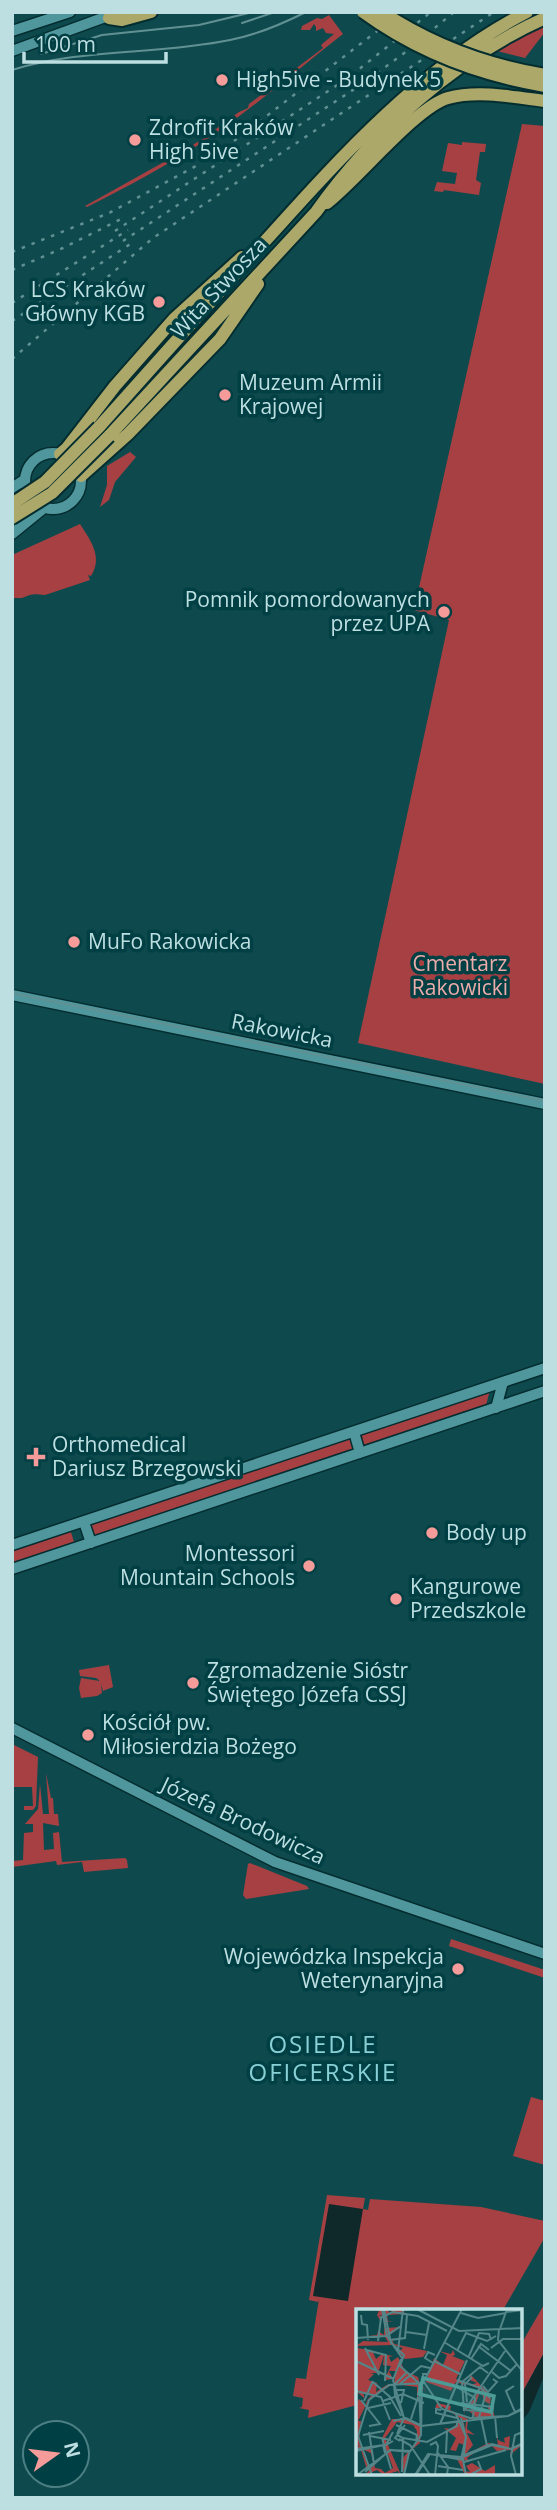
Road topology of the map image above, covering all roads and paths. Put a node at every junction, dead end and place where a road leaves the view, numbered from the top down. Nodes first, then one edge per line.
1 (70, 12) edge
2 (151, 12) edge
3 (363, 12) edge
4 (382, 12) edge
5 (527, 12) edge
6 (114, 15) edge
7 (545, 18) edge
8 (12, 32) edge
9 (12, 51) edge
10 (545, 75) edge
11 (545, 86) edge
12 (545, 101) edge
13 (316, 212) junction
14 (280, 225) junction
15 (275, 257) junction
16 (104, 431) junction
17 (60, 454) junction
18 (81, 476) junction
19 (24, 480) junction
20 (12, 488) edge
21 (12, 504) edge
22 (44, 508) junction
23 (12, 518) edge
24 (12, 534) edge
25 (12, 995) edge
26 (545, 1104) edge
27 (545, 1368) edge
28 (503, 1382) junction
29 (545, 1391) edge
30 (496, 1408) junction
31 (354, 1432) junction
32 (360, 1453) junction
33 (84, 1522) junction
34 (91, 1543) junction
35 (12, 1545) edge
36 (12, 1569) edge
37 (12, 1728) edge
38 (545, 1954) edge

1 - 8 street
2 - 6 main road
3 - 11 main road, bridge
4 - 10 main road, bridge
5 - 14 main road, Wita Stwosza
6 - 9 street
7 - 13 main road, Wita Stwosza
12 - 13 main road
13 - 15 main road, Wita Stwosza
14 - 16 main road, Wita Stwosza
14 - 17 main road
15 - 16 main road, Wita Stwosza
15 - 18 main road
16 - 21 main road, Wita Stwosza, bridge
16 - 23 main road, Wita Stwosza, bridge
17 - 18 street
17 - 19 street
18 - 22 street
19 - 20 street
19 - 22 street
22 - 24 street
25 - 26 street, Rakowicka
27 - 28 street
28 - 30 street
28 - 31 street
29 - 30 street
30 - 32 street
31 - 32 street
31 - 33 street
32 - 34 street
33 - 34 street
33 - 35 street
34 - 36 street
37 - 38 street, Józefa Brodowicza

